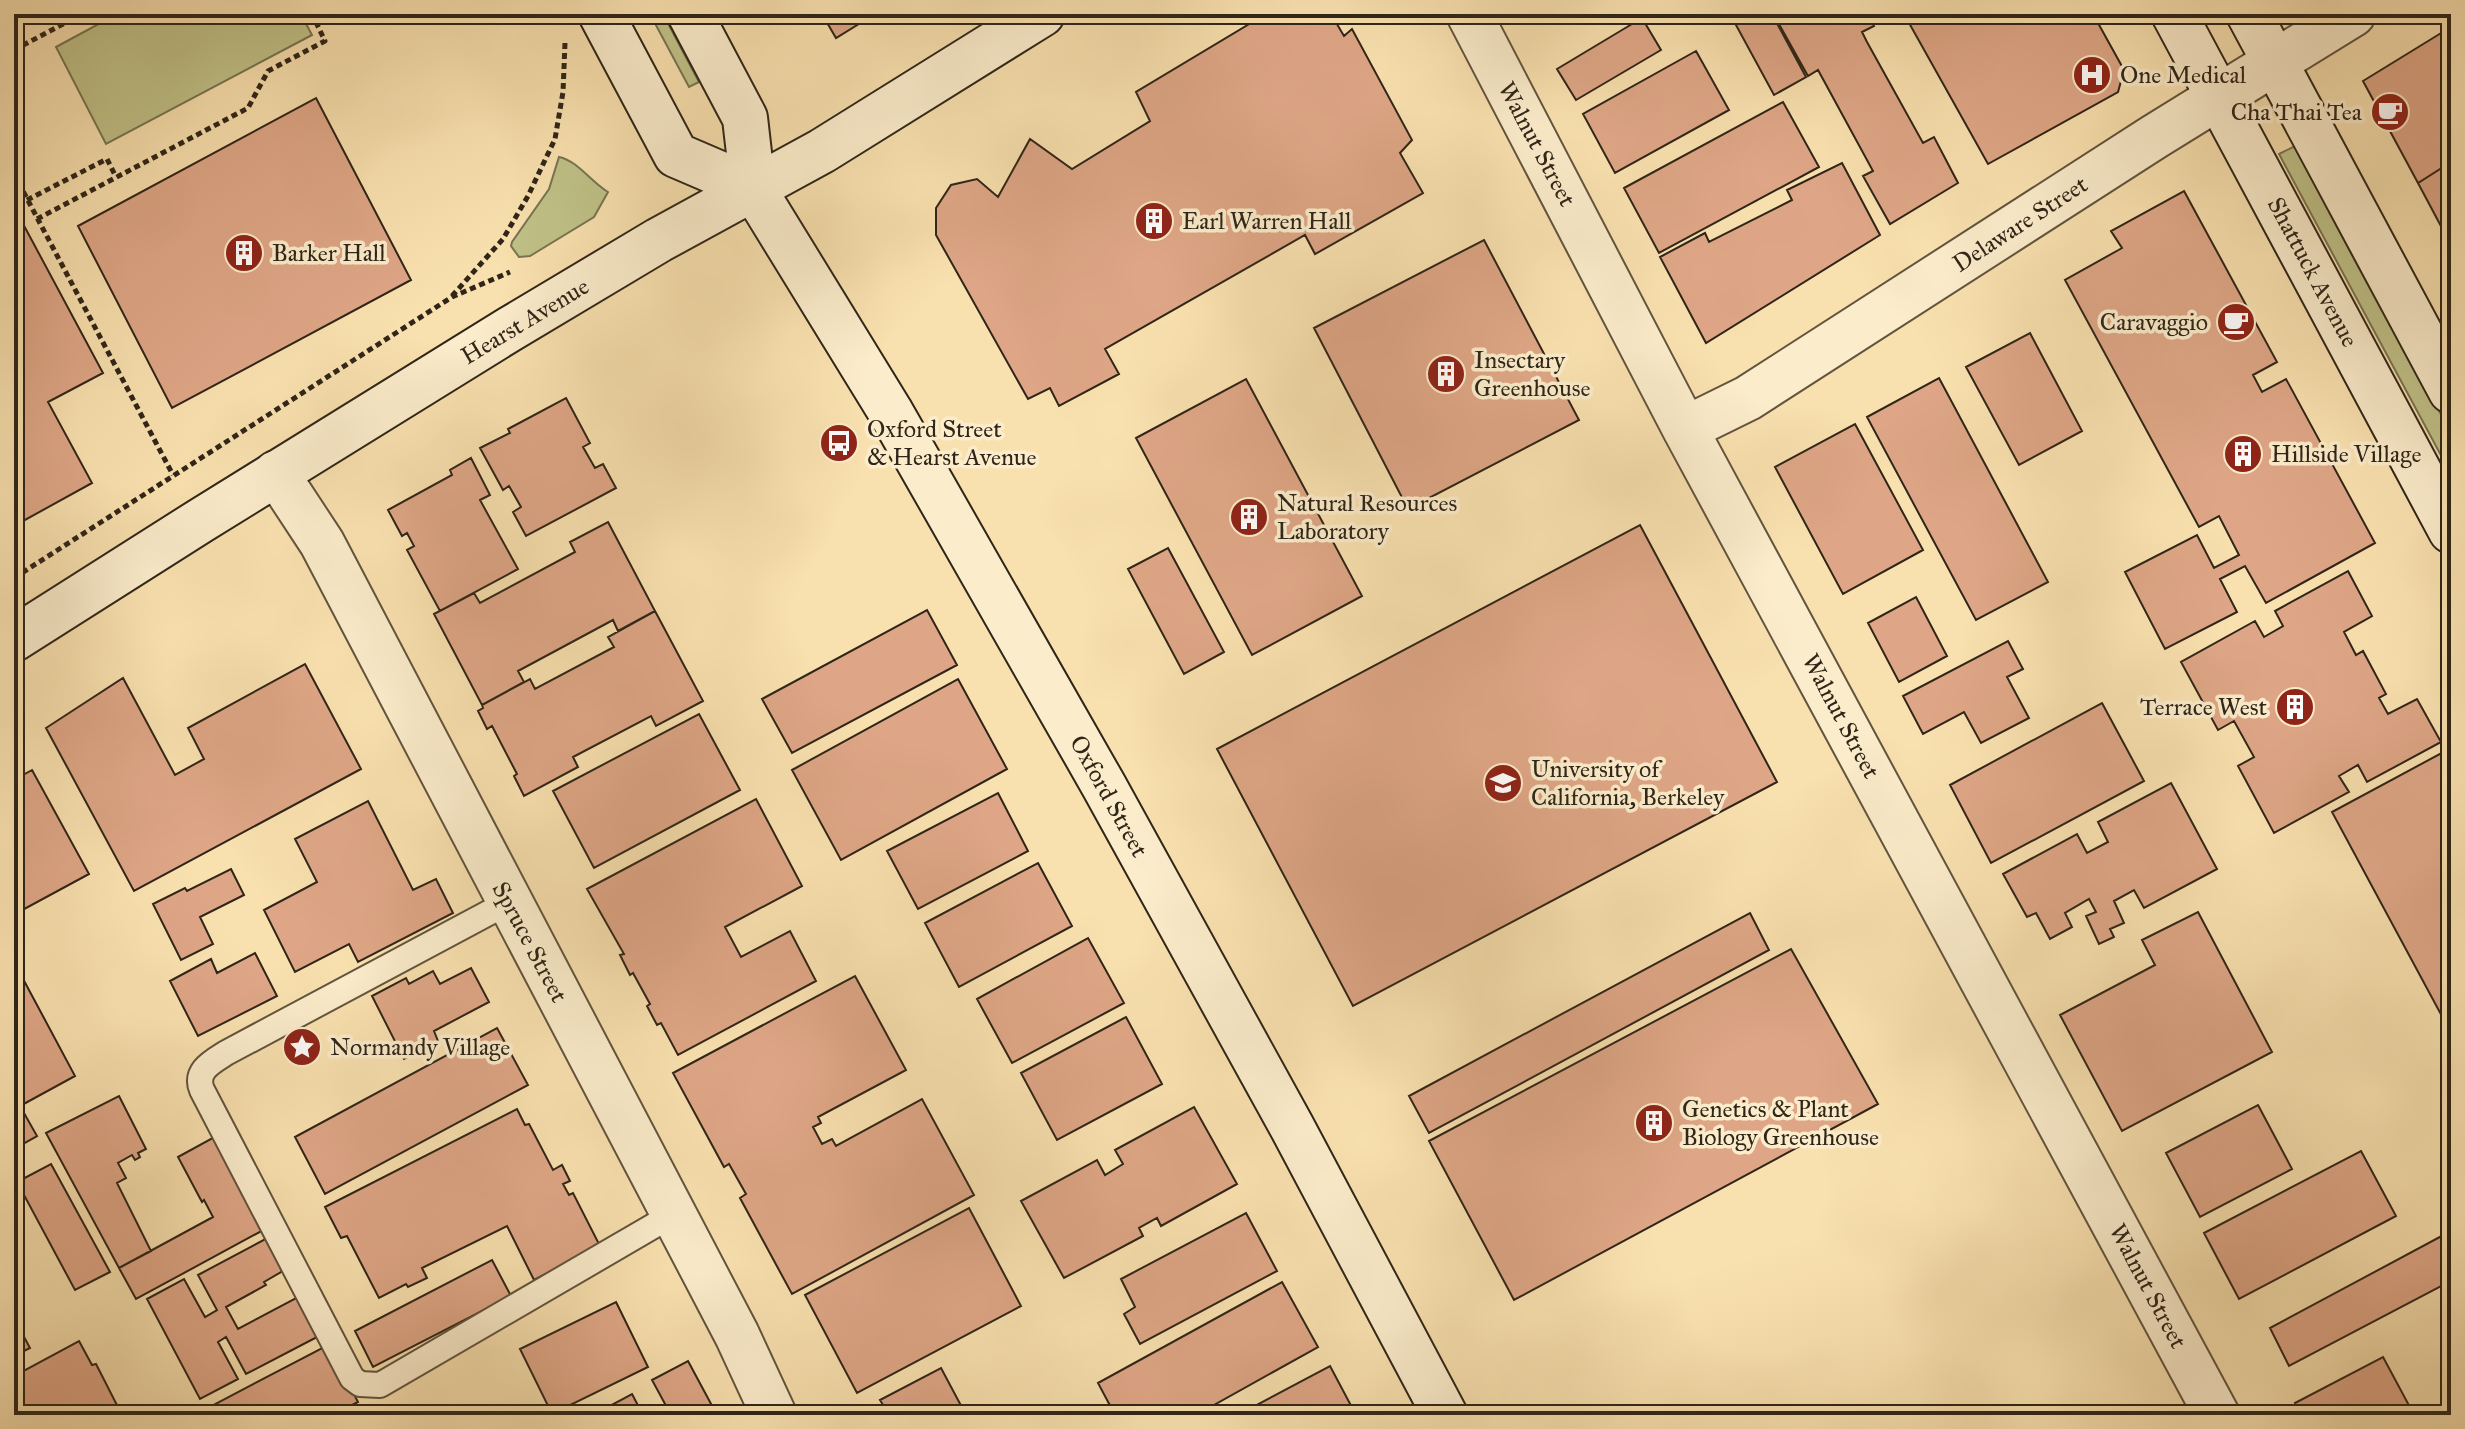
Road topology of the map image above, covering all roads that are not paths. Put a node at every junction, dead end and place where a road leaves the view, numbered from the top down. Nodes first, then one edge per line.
1 (690, 14) edge
2 (1042, 14) edge
3 (1469, 14) edge
4 (2174, 14) edge
5 (2249, 14) edge
6 (2353, 14) edge
7 (583, 22) edge
8 (2274, 63) junction
9 (2219, 97) junction
10 (753, 188) junction
11 (2451, 391) edge
12 (1685, 429) junction
13 (276, 473) junction
14 (2451, 531) edge
15 (14, 639) edge
16 (509, 902) junction
17 (674, 1214) junction
18 (774, 1415) edge
19 (1445, 1415) edge
20 (2217, 1415) edge

1 - 10 street, Oxford Street
2 - 10 street, Hearst Avenue
3 - 12 street, Walnut Street
4 - 9 street, Shattuck Avenue
5 - 8 street
6 - 8 street, Delaware Street
7 - 10 street
8 - 9 street, Delaware Street
8 - 11 street
9 - 12 street, Delaware Street
9 - 14 street, Shattuck Avenue
10 - 13 street, Hearst Avenue
10 - 19 street, Oxford Street
12 - 20 street, Walnut Street
13 - 15 street, Hearst Avenue
13 - 16 street, Spruce Street
16 - 17 street, Spruce Street
16 - 17 lane
17 - 18 street, Spruce Street

